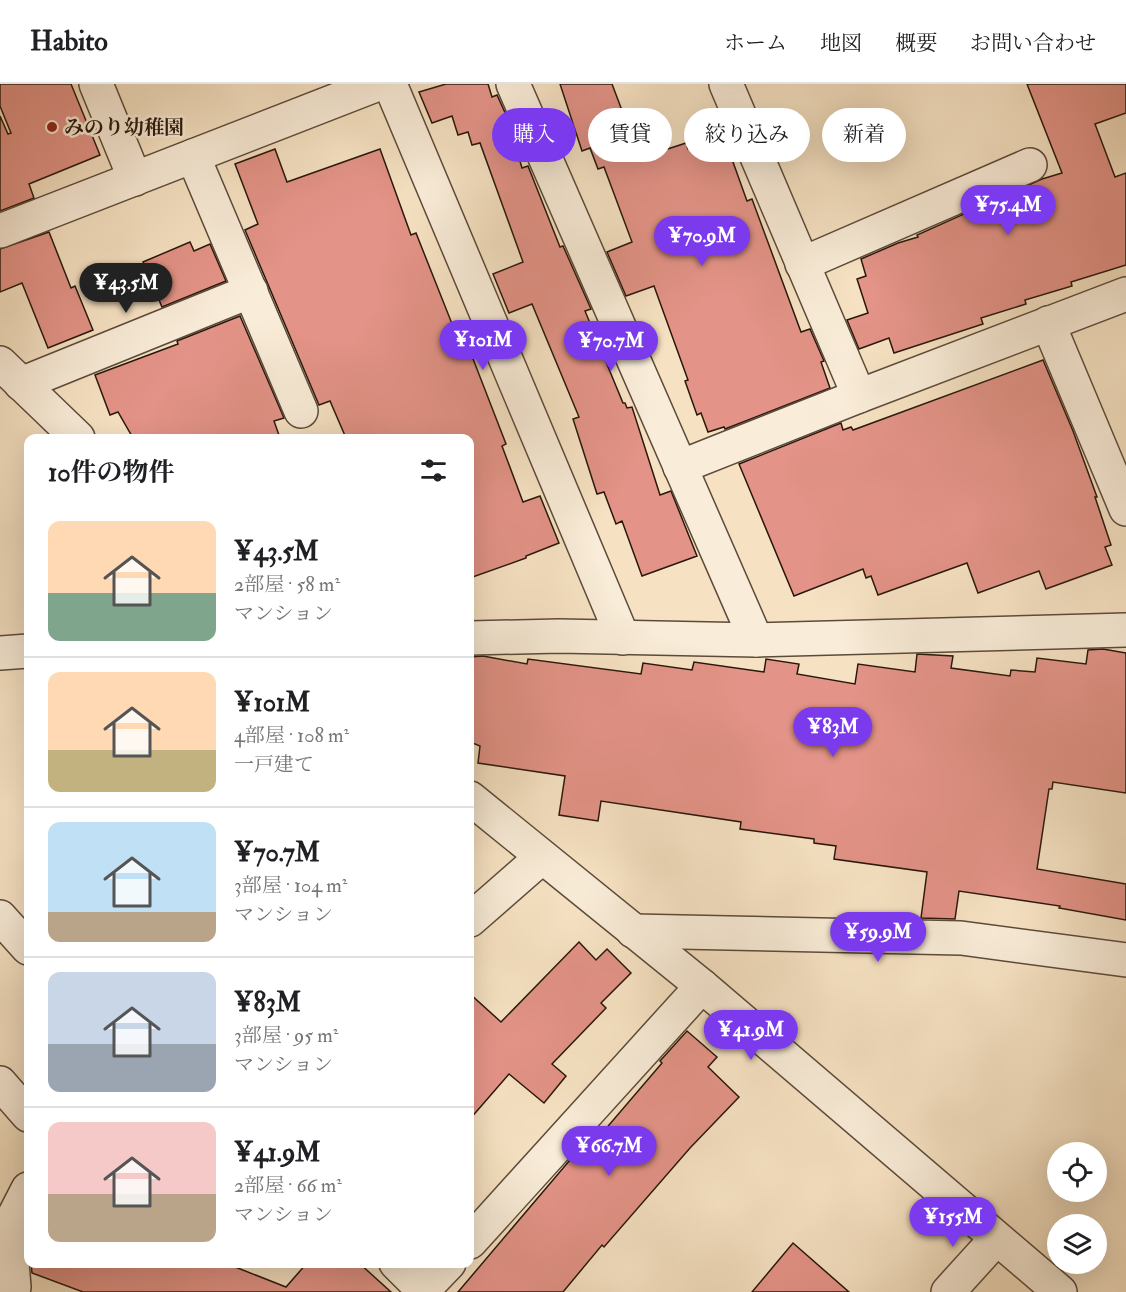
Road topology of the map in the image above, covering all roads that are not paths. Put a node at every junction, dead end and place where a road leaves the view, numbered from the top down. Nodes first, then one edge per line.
1 (96, 84) edge
2 (378, 84) edge
3 (390, 84) edge
4 (513, 84) edge
5 (726, 84) edge
6 (193, 156) junction
7 (1030, 165) dead end
8 (135, 179) junction
9 (0, 231) edge
10 (802, 264) junction
11 (251, 291) junction
12 (1126, 294) edge
13 (1048, 323) junction
14 (10, 373) edge
15 (859, 396) junction
16 (301, 411) dead end
17 (74, 434) edge
18 (680, 467) junction
19 (1124, 496) edge
20 (1126, 630) edge
21 (474, 638) edge
22 (623, 638) junction
23 (756, 640) junction
24 (24, 651) edge
25 (0, 652) edge
26 (474, 801) edge
27 (542, 858) junction
28 (0, 917) edge
29 (474, 917) edge
30 (633, 931) junction
31 (24, 944) edge
32 (1126, 960) edge
33 (702, 986) junction
34 (0, 1083) edge
35 (24, 1110) edge
36 (24, 1196) edge
37 (4, 1230) edge
38 (474, 1238) edge
39 (996, 1239) junction
40 (401, 1268) edge
41 (444, 1268) edge
42 (18, 1290) edge
43 (948, 1292) edge
44 (1060, 1292) edge

1 - 8 street
2 - 6 street
3 - 22 street
4 - 18 street
5 - 10 street
6 - 8 street
6 - 11 street
7 - 10 street
8 - 9 street
10 - 15 street
11 - 14 street
11 - 16 street
12 - 13 street
13 - 15 street
13 - 19 street
14 - 17 street
15 - 18 street
18 - 23 street
20 - 23 street
21 - 22 street
22 - 23 street
24 - 25 street
26 - 27 street
27 - 29 street
27 - 30 street
28 - 31 street
30 - 32 street
30 - 33 street
33 - 38 street
33 - 39 street
34 - 35 street
36 - 37 street
37 - 42 street
39 - 43 street
39 - 44 street
40 - 41 street

